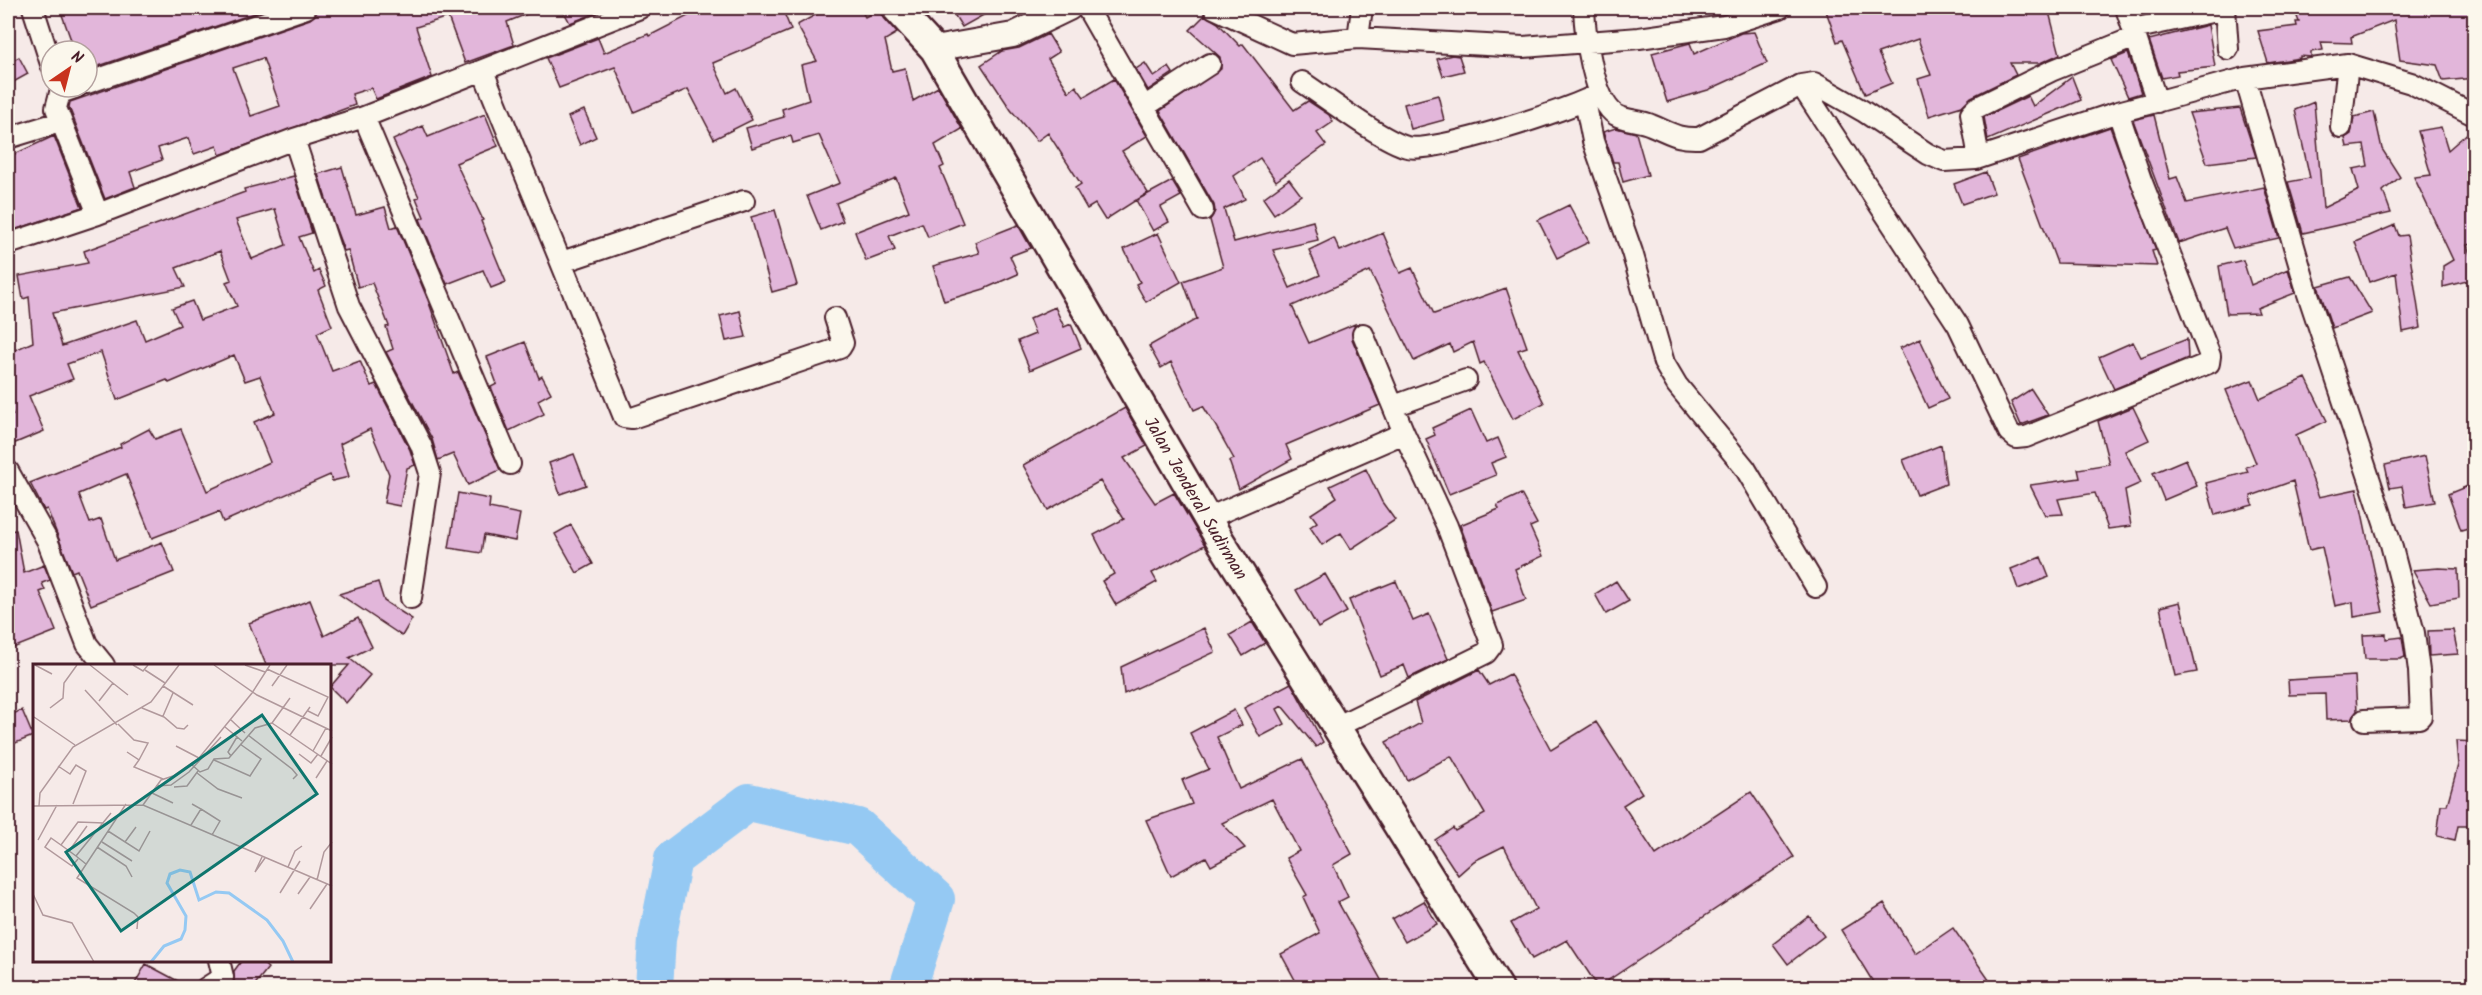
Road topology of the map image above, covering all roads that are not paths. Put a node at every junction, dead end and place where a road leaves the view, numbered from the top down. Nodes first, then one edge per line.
1 (33, 8) edge
2 (306, 8) edge
3 (640, 8) edge
4 (896, 8) edge
5 (1069, 8) edge
6 (1087, 8) edge
7 (1214, 8) edge
8 (1362, 8) edge
9 (1584, 8) edge
10 (1780, 8) edge
11 (2126, 8) edge
12 (2225, 8) edge
13 (1359, 33) junction
14 (2134, 33) junction
15 (1586, 35) junction
16 (43, 39) edge
17 (2228, 49) dead end
18 (934, 50) junction
19 (1210, 64) dead end
20 (2349, 64) junction
21 (483, 71) junction
22 (2245, 78) junction
23 (99, 79) edge
24 (1302, 82) dead end
25 (1801, 85) junction
26 (1593, 97) junction
27 (60, 99) edge
28 (2157, 102) junction
29 (1144, 107) junction
30 (2118, 112) junction
31 (2475, 115) edge
32 (364, 117) junction
33 (60, 122) junction
34 (2341, 127) dead end
35 (8, 138) edge
36 (294, 139) junction
37 (1979, 158) junction
38 (744, 201) dead end
39 (1203, 210) dead end
40 (98, 214) junction
41 (8, 244) edge
42 (562, 262) junction
43 (835, 318) dead end
44 (1363, 334) dead end
45 (1466, 380) dead end
46 (1394, 406) junction
47 (1404, 433) junction
48 (510, 464) dead end
49 (8, 471) edge
50 (1208, 518) junction
51 (1816, 587) dead end
52 (411, 598) dead end
53 (103, 664) edge
54 (2364, 720) dead end
55 (1336, 727) junction
56 (219, 962) edge
57 (206, 987) edge
58 (1499, 987) edge

1 - 16 street
2 - 23 street
3 - 21 street
4 - 18 main road, Jalan Jenderal Sudirman
5 - 18 street
6 - 29 street
7 - 13 street
8 - 13 street
9 - 15 street
10 - 15 street
11 - 14 street
12 - 14 street
12 - 17 street
13 - 15 street
14 - 28 street
14 - 37 street
15 - 26 street
18 - 50 main road, Jalan Jenderal Sudirman
19 - 29 street
20 - 22 street
20 - 31 street
20 - 34 street
21 - 32 street
21 - 42 street
22 - 28 street
22 - 54 street
24 - 26 street
25 - 26 street
25 - 30 street
25 - 37 street
26 - 51 street
27 - 33 street
28 - 30 street
29 - 39 street
30 - 37 street
32 - 36 street
32 - 48 street
33 - 35 street
33 - 40 street
36 - 40 street
36 - 52 street
38 - 42 street
40 - 41 street
42 - 43 street
44 - 46 street
45 - 46 street
46 - 47 street
47 - 50 street
47 - 55 street
49 - 53 street
50 - 55 main road, Jalan Jenderal Sudirman
55 - 58 main road, Jalan Jenderal Sudirman
56 - 57 street

